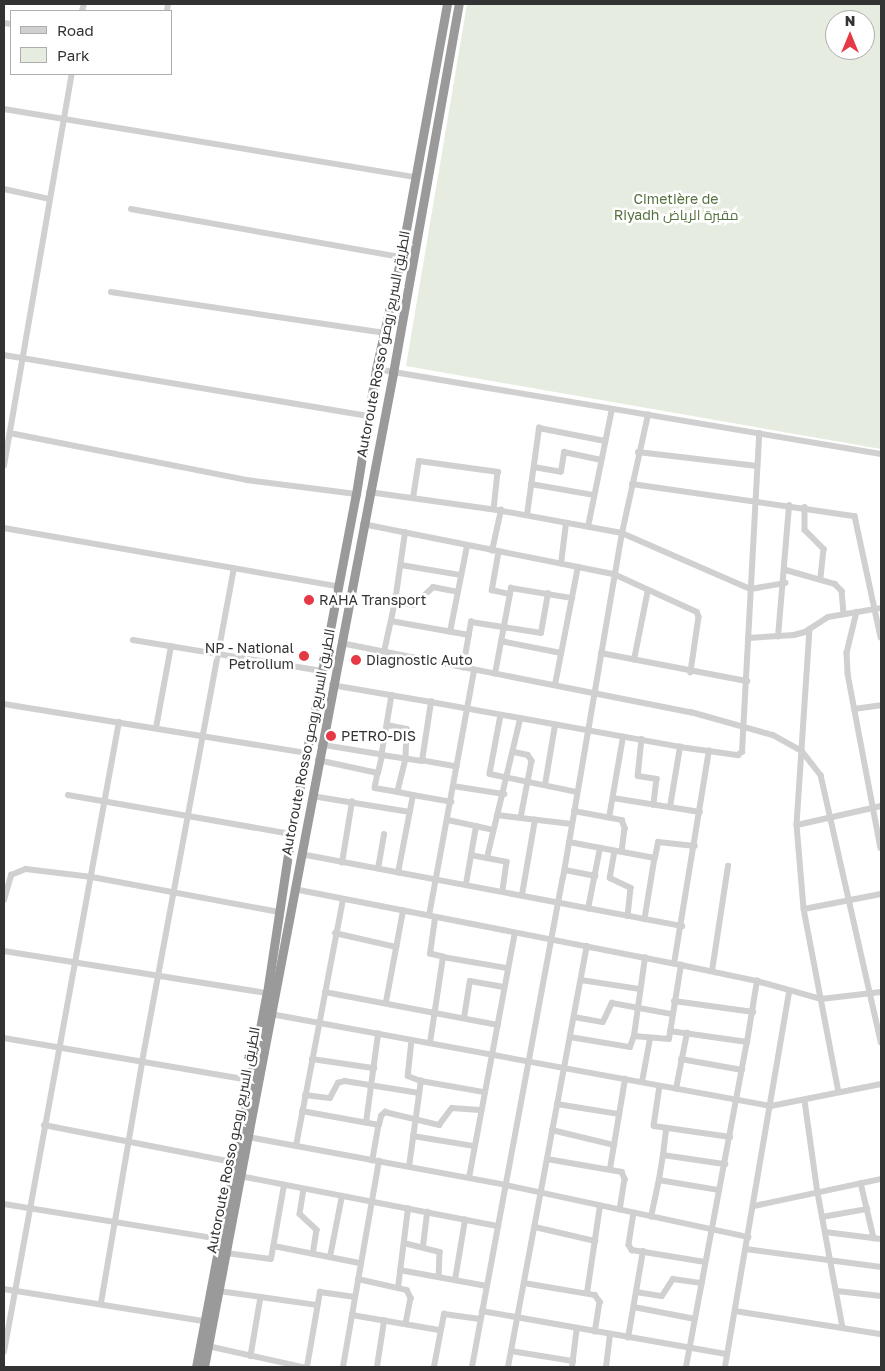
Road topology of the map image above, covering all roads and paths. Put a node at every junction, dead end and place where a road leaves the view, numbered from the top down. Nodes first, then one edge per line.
1 (447, 4) edge
2 (459, 4) edge
3 (72, 75) edge
4 (4, 109) edge
5 (64, 117) junction
6 (416, 177) junction
7 (4, 190) edge
8 (50, 199) junction
9 (131, 209) dead end
10 (400, 257) junction
11 (111, 292) dead end
12 (385, 333) junction
13 (4, 355) edge
14 (23, 358) junction
15 (376, 369) junction
16 (393, 373) junction
17 (612, 409) junction
18 (648, 415) junction
19 (368, 416) junction
20 (10, 433) junction
21 (759, 434) junction
22 (605, 441) junction
23 (638, 452) junction
24 (881, 454) edge
25 (602, 460) junction
26 (4, 466) edge
27 (757, 466) junction
28 (534, 467) junction
29 (531, 484) junction
30 (632, 484) junction
31 (369, 492) junction
32 (356, 494) junction
33 (594, 496) junction
34 (413, 498) junction
35 (756, 501) junction
36 (789, 505) junction
37 (805, 508) junction
38 (494, 509) junction
39 (501, 510) junction
40 (527, 515) junction
41 (566, 523) junction
42 (363, 524) junction
43 (588, 527) junction
44 (4, 528) edge
45 (405, 533) junction
46 (622, 533) junction
47 (467, 546) junction
48 (495, 552) junction
49 (561, 564) junction
50 (401, 565) junction
51 (578, 567) junction
52 (234, 568) junction
53 (786, 570) junction
54 (614, 574) junction
55 (461, 575) junction
56 (821, 580) junction
57 (785, 583) junction
58 (338, 586) junction
59 (751, 589) junction
60 (648, 590) junction
61 (458, 592) junction
62 (510, 594) junction
63 (548, 594) junction
64 (572, 598) junction
65 (395, 602) junction
66 (878, 609) edge
67 (857, 612) junction
68 (844, 614) junction
69 (391, 621) junction
70 (504, 627) junction
71 (810, 629) junction
72 (450, 632) junction
73 (469, 635) junction
74 (778, 637) junction
75 (881, 637) edge
76 (748, 638) junction
77 (134, 640) dead end
78 (501, 641) junction
79 (340, 643) junction
80 (171, 646) junction
81 (384, 652) junction
82 (601, 653) junction
83 (219, 654) junction
84 (561, 654) junction
85 (634, 660) junction
86 (463, 668) junction
87 (474, 670) junction
88 (322, 671) junction
89 (690, 672) junction
90 (495, 674) junction
91 (747, 680) junction
92 (332, 685) junction
93 (555, 685) junction
94 (595, 692) junction
95 (392, 696) junction
96 (431, 702) junction
97 (4, 704) edge
98 (881, 705) edge
99 (467, 708) junction
100 (854, 709) junction
101 (501, 715) junction
102 (520, 718) junction
103 (119, 722) junction
104 (387, 725) junction
105 (555, 725) junction
106 (745, 726) junction
107 (156, 728) junction
108 (588, 731) junction
109 (203, 736) junction
110 (623, 737) junction
111 (642, 739) junction
112 (321, 745) junction
113 (680, 747) junction
114 (802, 751) junction
115 (514, 752) junction
116 (710, 752) junction
117 (307, 753) junction
118 (382, 755) junction
119 (406, 759) junction
120 (318, 760) junction
121 (422, 761) junction
122 (456, 767) junction
123 (378, 772) junction
124 (508, 778) junction
125 (529, 782) junction
126 (545, 785) junction
127 (453, 786) junction
128 (398, 792) junction
129 (577, 792) junction
130 (504, 794) junction
131 (68, 795) dead end
132 (413, 795) junction
133 (312, 796) junction
134 (613, 798) junction
135 (106, 802) junction
136 (352, 802) junction
137 (450, 802) junction
138 (654, 805) junction
139 (881, 806) edge
140 (670, 807) junction
141 (873, 808) junction
142 (574, 811) junction
143 (410, 812) junction
144 (700, 812) junction
145 (497, 815) junction
146 (188, 817) junction
147 (829, 817) junction
148 (521, 818) junction
149 (609, 818) junction
150 (448, 820) junction
151 (535, 820) junction
152 (572, 824) junction
153 (797, 825) junction
154 (476, 826) junction
155 (493, 830) junction
156 (291, 834) junction
157 (384, 835) dead end
158 (569, 842) junction
159 (694, 846) junction
160 (600, 848) junction
161 (881, 848) edge
162 (615, 851) junction
163 (622, 852) junction
164 (301, 854) junction
165 (471, 855) junction
166 (487, 858) junction
167 (655, 858) junction
168 (342, 863) junction
169 (728, 866) dead end
170 (378, 869) junction
171 (565, 870) junction
172 (398, 873) junction
173 (595, 876) junction
174 (92, 877) junction
175 (436, 879) junction
176 (466, 884) junction
177 (294, 889) junction
178 (175, 892) junction
179 (503, 892) junction
180 (881, 894) edge
181 (522, 895) junction
182 (343, 899) junction
183 (4, 900) edge
184 (848, 901) junction
185 (559, 903) junction
186 (588, 909) junction
187 (804, 909) junction
188 (403, 911) junction
189 (279, 912) junction
190 (628, 916) junction
191 (432, 917) junction
192 (645, 919) junction
193 (682, 926) junction
194 (335, 933) junction
195 (514, 933) junction
196 (552, 939) junction
197 (587, 946) junction
198 (396, 947) junction
199 (4, 951) edge
200 (444, 957) junction
201 (645, 958) junction
202 (77, 963) junction
203 (674, 964) junction
204 (682, 965) junction
205 (507, 968) junction
206 (712, 971) junction
207 (158, 976) junction
208 (581, 980) junction
209 (757, 981) junction
210 (503, 987) junction
211 (640, 989) junction
212 (325, 992) junction
213 (789, 992) junction
214 (881, 992) edge
215 (267, 993) junction
216 (870, 994) junction
217 (821, 999) junction
218 (674, 1001) junction
219 (386, 1002) junction
220 (638, 1007) junction
221 (753, 1012) junction
222 (436, 1013) junction
223 (271, 1014) junction
224 (672, 1014) junction
225 (574, 1017) junction
226 (464, 1018) junction
227 (319, 1023) junction
228 (498, 1024) junction
229 (670, 1031) junction
230 (686, 1033) junction
231 (378, 1034) junction
232 (570, 1036) junction
233 (634, 1036) junction
234 (4, 1038) edge
235 (650, 1039) junction
236 (412, 1040) junction
237 (747, 1042) junction
238 (881, 1042) edge
239 (430, 1043) junction
240 (59, 1048) junction
241 (491, 1055) junction
242 (312, 1059) junction
243 (681, 1059) junction
244 (142, 1062) junction
245 (529, 1062) junction
246 (374, 1068) junction
247 (564, 1068) junction
248 (742, 1070) junction
249 (625, 1079) junction
250 (250, 1080) junction
251 (420, 1081) junction
252 (642, 1082) junction
253 (881, 1084) edge
254 (371, 1085) junction
255 (660, 1086) junction
256 (676, 1088) junction
257 (484, 1092) junction
258 (838, 1092) junction
259 (419, 1093) junction
260 (306, 1095) junction
261 (737, 1100) junction
262 (805, 1101) junction
263 (557, 1104) junction
264 (771, 1106) junction
265 (480, 1110) junction
266 (302, 1111) junction
267 (619, 1114) junction
268 (415, 1120) junction
269 (366, 1123) junction
270 (44, 1125) junction
271 (379, 1125) junction
272 (666, 1129) junction
273 (552, 1130) junction
274 (413, 1136) junction
275 (248, 1137) junction
276 (730, 1137) junction
277 (128, 1143) junction
278 (614, 1144) junction
279 (296, 1146) junction
280 (474, 1146) junction
281 (663, 1154) junction
282 (547, 1158) junction
283 (376, 1160) junction
284 (233, 1162) junction
285 (725, 1164) junction
286 (410, 1167) junction
287 (610, 1169) junction
288 (240, 1176) junction
289 (469, 1178) junction
290 (881, 1179) edge
291 (659, 1180) junction
292 (861, 1183) junction
293 (284, 1185) junction
294 (506, 1185) junction
295 (304, 1189) junction
296 (720, 1190) junction
297 (540, 1192) junction
298 (818, 1193) junction
299 (342, 1196) junction
300 (371, 1202) junction
301 (4, 1204) edge
302 (600, 1206) junction
303 (754, 1206) junction
304 (30, 1207) junction
305 (408, 1209) junction
306 (867, 1209) junction
307 (620, 1210) junction
308 (427, 1212) junction
309 (634, 1213) junction
310 (651, 1217) junction
311 (822, 1217) junction
312 (465, 1220) junction
313 (114, 1222) junction
314 (498, 1226) junction
315 (535, 1227) junction
316 (712, 1230) junction
317 (825, 1232) junction
318 (748, 1237) junction
319 (874, 1238) junction
320 (220, 1239) junction
321 (881, 1239) edge
322 (594, 1241) junction
323 (404, 1243) junction
324 (274, 1246) junction
325 (423, 1246) junction
326 (746, 1248) junction
327 (643, 1252) junction
328 (226, 1253) junction
329 (313, 1254) junction
330 (330, 1257) junction
331 (706, 1262) junction
332 (832, 1263) junction
333 (360, 1264) junction
334 (881, 1268) edge
335 (400, 1270) junction
336 (439, 1277) junction
337 (358, 1279) junction
338 (455, 1280) junction
339 (524, 1283) junction
340 (702, 1283) junction
341 (487, 1286) junction
342 (398, 1288) junction
343 (4, 1290) edge
344 (17, 1291) junction
345 (218, 1291) junction
346 (837, 1291) junction
347 (636, 1292) junction
348 (587, 1293) junction
349 (881, 1296) edge
350 (261, 1297) junction
351 (355, 1297) junction
352 (101, 1303) junction
353 (317, 1305) junction
354 (634, 1307) junction
355 (482, 1311) junction
356 (735, 1311) junction
357 (352, 1315) junction
358 (517, 1318) junction
359 (480, 1320) junction
360 (695, 1320) junction
361 (204, 1321) junction
362 (384, 1321) junction
363 (406, 1324) junction
364 (843, 1328) junction
365 (577, 1329) junction
366 (439, 1330) junction
367 (595, 1332) junction
368 (881, 1334) edge
369 (610, 1335) junction
370 (628, 1338) junction
371 (208, 1346) junction
372 (689, 1350) junction
373 (511, 1351) junction
374 (4, 1352) edge
375 (727, 1354) junction
376 (251, 1356) junction
377 (572, 1364) edge
378 (196, 1367) edge
379 (204, 1367) edge
380 (303, 1367) edge
381 (307, 1367) edge
382 (343, 1367) edge
383 (377, 1367) edge
384 (434, 1367) edge
385 (472, 1367) edge
386 (508, 1367) edge
387 (606, 1367) edge
388 (686, 1367) edge
389 (724, 1367) edge

1 - 6 highway, Autoroute Rosso الطريق السريع روصو
2 - 16 highway, Autoroute Rosso الطريق السريع روصو
3 - 5 street
4 - 5 street
5 - 6 street
5 - 8 street
6 - 10 highway, Autoroute Rosso الطريق السريع روصو
7 - 8 street
8 - 14 street
9 - 10 street
10 - 12 highway, Autoroute Rosso الطريق السريع روصو
11 - 12 street
12 - 15 highway, Autoroute Rosso الطريق السريع روصو
13 - 14 street
14 - 19 street
14 - 20 street
15 - 16 street
15 - 19 highway, Autoroute Rosso الطريق السريع روصو
16 - 17 street
16 - 31 highway, Autoroute Rosso الطريق السريع روصو
17 - 18 street
17 - 22 street
18 - 21 street
18 - 23 street
19 - 32 highway, Autoroute Rosso الطريق السريع روصو
20 - 26 street
20 - 32 street
21 - 24 street
21 - 27 street
22 - 25 street
22 - 28 street
23 - 27 street
23 - 30 street
25 - 28 street
25 - 33 street
27 - 35 street
28 - 29 street
29 - 33 street
29 - 40 street
30 - 35 street
30 - 46 street
31 - 34 street
31 - 42 highway, Autoroute Rosso الطريق السريع روصو
32 - 58 highway, Autoroute Rosso الطريق السريع روصو
33 - 43 street
34 - 38 street
34 - 38 street
35 - 36 street
35 - 59 street
36 - 37 street
36 - 53 street
37 - 56 street
37 - 66 street
38 - 39 street
39 - 40 street
39 - 48 street
40 - 41 street
41 - 43 street
41 - 49 street
42 - 45 street
42 - 79 highway, Autoroute Rosso الطريق السريع روصو
43 - 46 street
44 - 52 street
45 - 47 street
45 - 50 street
46 - 54 street
46 - 59 street
47 - 48 street
47 - 55 street
48 - 49 street
48 - 62 street
49 - 51 street
50 - 55 street
50 - 65 street
51 - 54 street
51 - 64 street
52 - 58 street
52 - 83 street
53 - 56 street
53 - 57 street
54 - 60 street
54 - 82 street
55 - 61 street
56 - 68 street
57 - 59 street
57 - 74 street
58 - 88 highway, Autoroute Rosso الطريق السريع روصو
59 - 76 street
60 - 85 street
60 - 89 street
61 - 65 street
61 - 72 street
62 - 63 street
62 - 70 street
63 - 64 street
63 - 70 street
64 - 84 street
65 - 69 street
66 - 67 street
66 - 75 street
67 - 68 street
67 - 100 street
68 - 71 street
69 - 72 street
69 - 81 street
70 - 73 street
70 - 78 street
71 - 74 street
71 - 114 street
72 - 73 street
73 - 86 street
74 - 76 street
76 - 91 street
77 - 80 street
78 - 84 street
78 - 90 street
79 - 81 street
79 - 92 highway, Autoroute Rosso الطريق السريع روصو
80 - 83 street
80 - 107 street
81 - 86 street
82 - 85 street
82 - 94 street
83 - 88 street
83 - 109 street
84 - 93 street
85 - 89 street
86 - 87 street
87 - 90 street
87 - 99 street
88 - 117 highway, Autoroute Rosso الطريق السريع روصو
89 - 91 street
90 - 93 street
91 - 106 street
92 - 95 street
92 - 112 highway, Autoroute Rosso الطريق السريع روصو
93 - 94 street
94 - 106 street
94 - 108 street
95 - 96 street
95 - 104 street
96 - 99 street
96 - 121 street
97 - 103 street
98 - 100 street
99 - 101 street
99 - 122 street
100 - 141 street
101 - 102 street
101 - 124 street
102 - 105 street
102 - 115 street
103 - 107 street
103 - 135 street
104 - 118 street
104 - 119 street
105 - 108 street
105 - 126 street
106 - 114 street
106 - 116 street
107 - 109 street
108 - 110 street
108 - 129 street
109 - 117 street
109 - 146 street
110 - 111 street
110 - 134 street
111 - 113 street
111 - 138 street
112 - 118 street
112 - 120 highway, Autoroute Rosso الطريق السريع روصو
113 - 116 street
113 - 140 street
114 - 147 street
114 - 153 street
115 - 124 street
115 - 125 street
116 - 144 street
117 - 156 highway, Autoroute Rosso الطريق السريع روصو
118 - 119 street
118 - 123 street
119 - 121 street
119 - 128 street
120 - 123 street
120 - 133 highway, Autoroute Rosso الطريق السريع روصو
121 - 122 street
122 - 127 street
123 - 128 street
124 - 125 street
124 - 130 street
125 - 126 street
125 - 148 street
126 - 129 street
127 - 130 street
127 - 137 street
128 - 132 street
129 - 142 street
130 - 145 street
131 - 135 street
132 - 137 street
132 - 143 street
133 - 136 street
133 - 164 highway, Autoroute Rosso الطريق السريع روصو
134 - 138 street
134 - 149 street
135 - 146 street
135 - 174 street
136 - 143 street
136 - 168 street
137 - 150 street
138 - 140 street
139 - 141 street
140 - 144 street
141 - 147 street
141 - 161 street
142 - 149 street
142 - 152 street
143 - 172 street
144 - 159 street
145 - 148 street
145 - 155 street
146 - 156 street
146 - 178 street
147 - 153 street
147 - 184 street
148 - 151 street
149 - 163 street
150 - 154 street
150 - 175 street
151 - 152 street
151 - 181 street
152 - 158 street
153 - 187 street
154 - 155 street
154 - 165 street
155 - 166 street
156 - 189 highway, Autoroute Rosso الطريق السريع روصو
157 - 170 street
158 - 160 street
158 - 171 street
159 - 167 street
159 - 193 street
160 - 162 street
160 - 173 street
162 - 163 street
162 - 190 street
163 - 167 street
164 - 168 street
164 - 177 highway, Autoroute Rosso الطريق السريع روصو
165 - 166 street
165 - 176 street
166 - 179 street
167 - 192 street
168 - 170 street
169 - 206 street
170 - 172 street
171 - 173 street
171 - 185 street
172 - 175 street
173 - 186 street
174 - 178 street
174 - 183 street
174 - 202 street
175 - 176 street
175 - 191 street
176 - 179 street
177 - 182 street
177 - 223 highway, Autoroute Rosso الطريق السريع روصو
178 - 189 street
178 - 207 street
179 - 181 street
180 - 184 street
181 - 185 street
182 - 188 street
182 - 194 street
184 - 187 street
184 - 216 street
185 - 186 street
185 - 196 street
186 - 190 street
187 - 217 street
188 - 191 street
188 - 198 street
189 - 215 highway, Autoroute Rosso الطريق السريع روصو
190 - 192 street
191 - 195 street
191 - 200 street
192 - 193 street
193 - 203 street
194 - 198 street
194 - 212 street
195 - 196 street
195 - 205 street
196 - 197 street
196 - 245 street
197 - 201 street
197 - 208 street
198 - 219 street
199 - 202 street
200 - 205 street
200 - 222 street
201 - 203 street
201 - 211 street
202 - 207 street
202 - 240 street
203 - 204 street
204 - 206 street
204 - 218 street
205 - 210 street
206 - 209 street
207 - 215 street
207 - 244 street
208 - 211 street
208 - 225 street
209 - 213 street
209 - 221 street
210 - 226 street
210 - 228 street
211 - 220 street
212 - 219 street
212 - 227 street
213 - 217 street
213 - 264 street
214 - 216 street
215 - 250 highway, Autoroute Rosso الطريق السريع روصو
216 - 217 street
216 - 238 street
217 - 258 street
218 - 221 street
218 - 224 street
219 - 222 street
220 - 224 street
220 - 225 street
220 - 233 street
221 - 237 street
222 - 226 street
222 - 239 street
223 - 227 street
223 - 275 highway, Autoroute Rosso الطريق السريع روصو
224 - 229 street
225 - 232 street
226 - 228 street
227 - 231 street
227 - 242 street
228 - 241 street
229 - 230 street
229 - 235 street
230 - 237 street
230 - 243 street
231 - 236 street
231 - 246 street
232 - 233 street
232 - 247 street
233 - 235 street
234 - 240 street
235 - 252 street
236 - 239 street
236 - 251 street
237 - 248 street
239 - 241 street
240 - 244 street
240 - 270 street
241 - 245 street
241 - 257 street
242 - 246 street
242 - 260 street
243 - 248 street
243 - 256 street
244 - 250 street
244 - 277 street
245 - 247 street
245 - 294 street
246 - 254 street
247 - 249 street
247 - 263 street
248 - 261 street
249 - 252 street
249 - 267 street
250 - 284 highway, Autoroute Rosso الطريق السريع روصو
251 - 257 street
251 - 259 street
252 - 255 street
253 - 258 street
254 - 259 street
254 - 260 street
254 - 269 street
255 - 256 street
255 - 272 street
256 - 261 street
257 - 265 street
258 - 262 street
259 - 268 street
260 - 266 street
261 - 264 street
261 - 276 street
262 - 264 street
262 - 298 street
263 - 267 street
263 - 273 street
264 - 303 street
265 - 268 street
265 - 280 street
266 - 269 street
266 - 279 street
267 - 278 street
268 - 271 street
268 - 274 street
269 - 271 street
270 - 277 street
270 - 304 street
271 - 283 street
272 - 276 street
272 - 281 street
273 - 278 street
273 - 282 street
274 - 280 street
274 - 286 street
275 - 279 street
275 - 288 highway, Autoroute Rosso الطريق السريع روصو
276 - 285 street
277 - 284 street
277 - 313 street
278 - 287 street
279 - 283 street
280 - 289 street
281 - 285 street
281 - 291 street
282 - 287 street
282 - 297 street
283 - 286 street
283 - 300 street
284 - 320 highway, Autoroute Rosso الطريق السريع روصو
285 - 296 street
286 - 289 street
287 - 307 street
288 - 293 street
288 - 328 highway, Autoroute Rosso الطريق السريع روصو
289 - 294 street
290 - 292 street
291 - 296 street
291 - 310 street
292 - 298 street
292 - 306 street
293 - 295 street
293 - 324 street
294 - 297 street
294 - 314 street
295 - 299 street
295 - 329 street
296 - 316 street
297 - 302 street
297 - 315 street
298 - 303 street
298 - 311 street
299 - 300 street
299 - 330 street
300 - 305 street
300 - 333 street
301 - 304 street
302 - 307 street
302 - 322 street
303 - 318 street
304 - 313 street
304 - 344 street
305 - 308 street
305 - 323 street
306 - 311 street
306 - 319 street
307 - 309 street
308 - 312 street
308 - 325 street
309 - 310 street
309 - 327 street
310 - 316 street
311 - 317 street
312 - 314 street
312 - 338 street
313 - 320 street
313 - 352 street
314 - 341 street
315 - 322 street
315 - 339 street
316 - 318 street
316 - 331 street
317 - 319 street
317 - 332 street
318 - 326 street
319 - 321 street
320 - 361 highway, Autoroute Rosso الطريق السريع روصو
322 - 348 street
323 - 325 street
323 - 335 street
324 - 328 street
324 - 329 street
325 - 336 street
326 - 332 street
326 - 356 street
327 - 331 street
327 - 347 street
328 - 345 highway, Autoroute Rosso الطريق السريع روصو
329 - 330 street
330 - 333 street
331 - 340 street
332 - 334 street
332 - 346 street
333 - 337 street
335 - 336 street
335 - 342 street
336 - 338 street
337 - 342 street
337 - 351 street
338 - 341 street
339 - 348 street
339 - 358 street
340 - 347 street
340 - 360 street
341 - 355 street
342 - 363 street
343 - 344 street
344 - 352 street
344 - 374 street
345 - 350 street
345 - 371 highway, Autoroute Rosso الطريق السريع روصو
346 - 349 street
346 - 364 street
347 - 354 street
348 - 367 street
350 - 353 street
350 - 376 street
351 - 353 street
351 - 357 street
352 - 361 street
353 - 381 street
354 - 360 street
354 - 370 street
355 - 358 street
355 - 359 street
356 - 364 street
356 - 375 street
357 - 362 street
357 - 382 street
358 - 365 street
358 - 373 street
359 - 366 street
359 - 385 street
360 - 372 street
361 - 378 highway, Autoroute Rosso الطريق السريع روصو
362 - 363 street
362 - 383 street
363 - 366 street
364 - 368 street
365 - 367 street
365 - 377 street
366 - 384 street
367 - 369 street
369 - 370 street
369 - 387 street
370 - 372 street
371 - 376 street
371 - 379 highway, Autoroute Rosso الطريق السريع روصو
372 - 375 street
372 - 388 street
373 - 377 street
373 - 386 street
375 - 389 street
376 - 380 street

